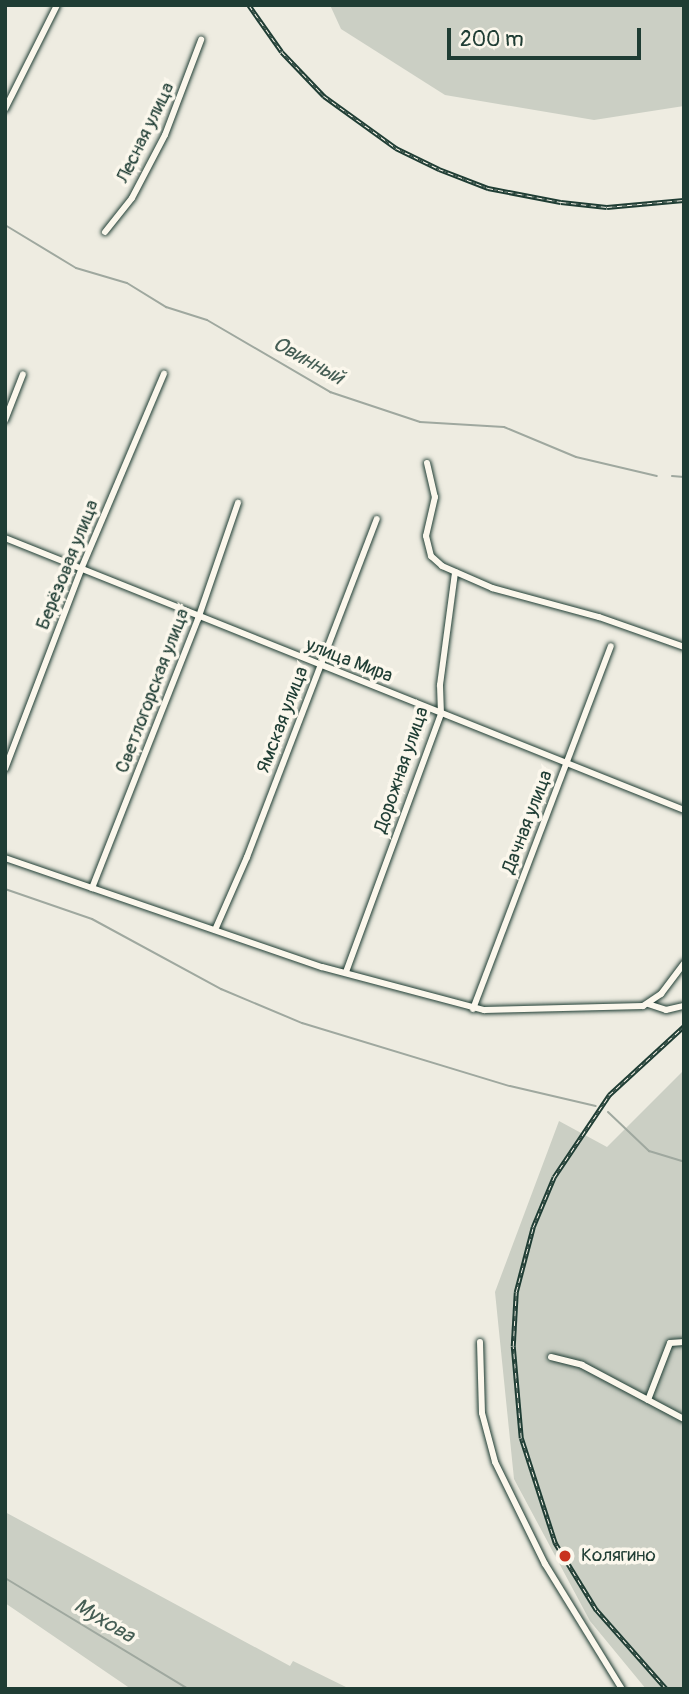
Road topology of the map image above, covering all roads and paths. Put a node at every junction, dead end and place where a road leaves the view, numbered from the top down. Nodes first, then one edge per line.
1 (57, 5) edge
2 (201, 40) dead end
3 (5, 109) edge
4 (105, 232) dead end
5 (23, 374) dead end
6 (164, 374) dead end
7 (5, 420) edge
8 (427, 463) dead end
9 (238, 503) dead end
10 (377, 519) dead end
11 (5, 538) edge
12 (82, 567) junction
13 (455, 572) junction
14 (198, 619) junction
15 (611, 646) dead end
16 (684, 647) edge
17 (320, 667) junction
18 (441, 714) junction
19 (567, 764) junction
20 (5, 769) edge
21 (684, 810) edge
22 (5, 858) edge
23 (92, 888) junction
24 (215, 930) junction
25 (684, 963) edge
26 (346, 972) junction
27 (648, 1004) junction
28 (684, 1006) edge
29 (473, 1009) junction
30 (480, 1342) dead end
31 (684, 1342) edge
32 (551, 1357) dead end
33 (648, 1400) junction
34 (684, 1419) edge
35 (622, 1689) edge

1 - 3 street
2 - 4 street, Лесная улица
5 - 7 street
6 - 12 street, Берёзовая улица
8 - 13 street
9 - 14 street, Светлогорская улица
10 - 17 street, Ямская улица
11 - 12 street, улица Мира
12 - 14 street, улица Мира
12 - 20 street, Берёзовая улица
13 - 16 street
13 - 18 street, Дорожная улица
14 - 17 street, улица Мира
14 - 23 street, Светлогорская улица
15 - 19 street, Дачная улица
17 - 18 street, улица Мира
17 - 24 street, Ямская улица
18 - 19 street, улица Мира
18 - 26 street, Дорожная улица
19 - 21 street, улица Мира
19 - 29 street, Дачная улица
22 - 23 street
23 - 24 street
24 - 26 street
25 - 27 street
26 - 29 street
27 - 28 street
27 - 29 street
30 - 35 street
31 - 33 street
32 - 33 street
33 - 34 street

